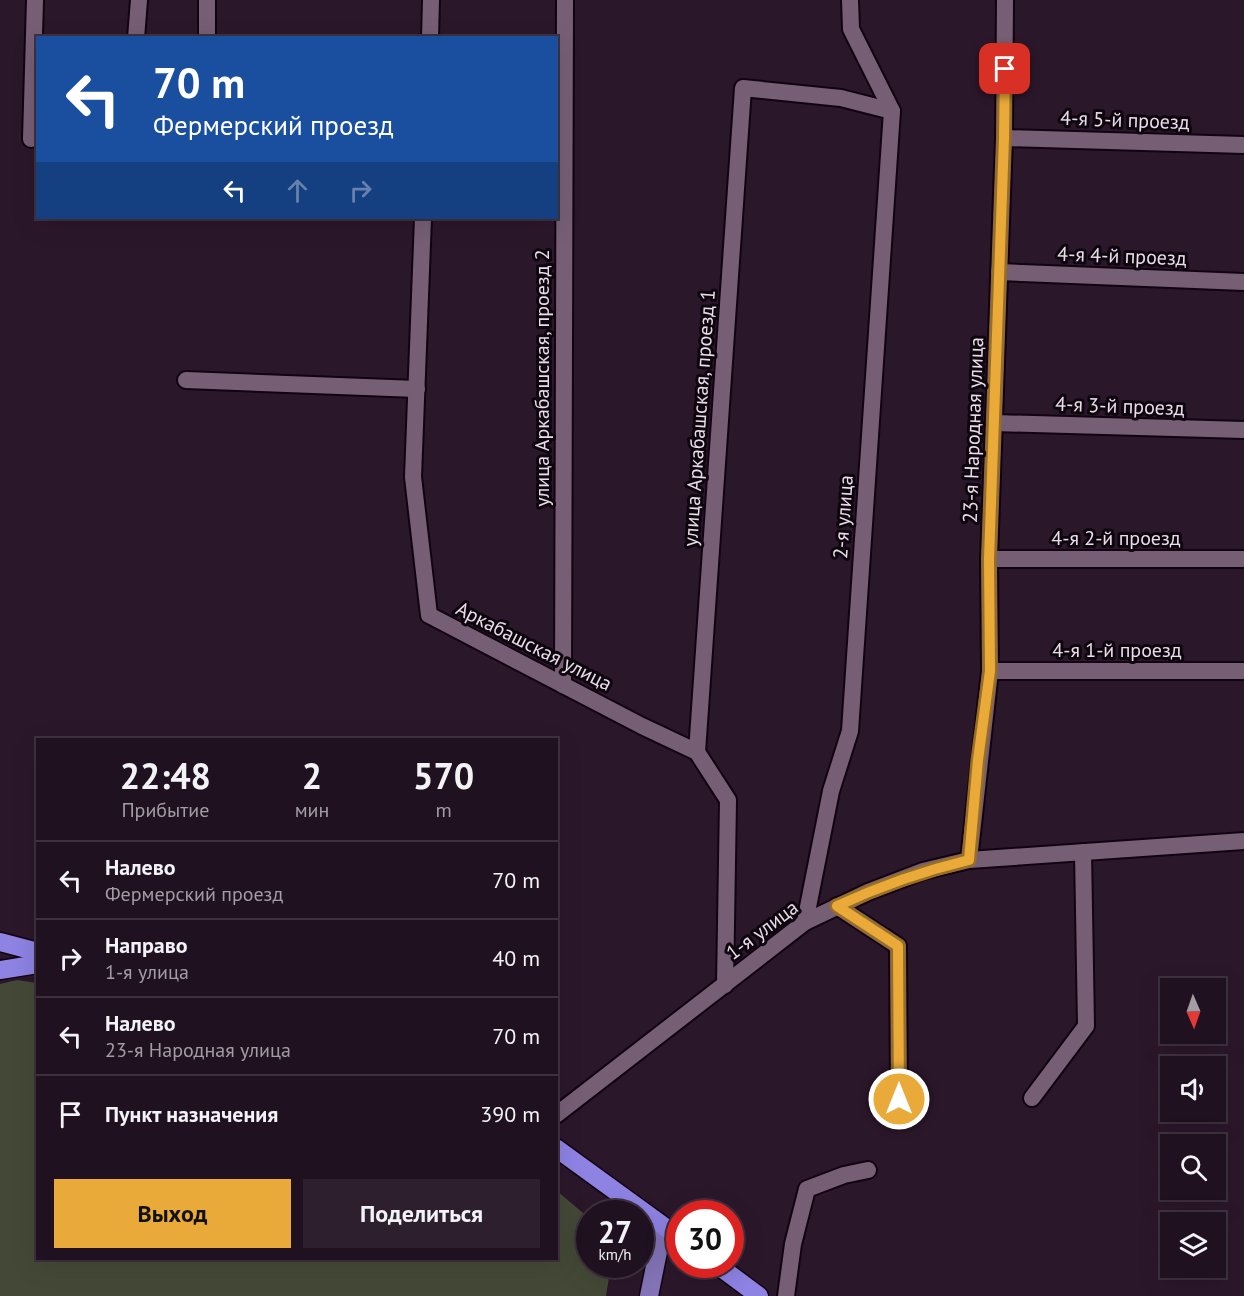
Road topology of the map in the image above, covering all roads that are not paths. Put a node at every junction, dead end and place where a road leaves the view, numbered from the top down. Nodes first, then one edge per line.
1 (35, 0) edge
2 (139, 0) edge
3 (207, 0) edge
4 (431, 0) edge
5 (565, 0) edge
6 (850, 0) edge
7 (1005, 0) edge
8 (136, 36) edge
9 (207, 36) edge
10 (430, 36) edge
11 (892, 111) junction
12 (1004, 138) junction
13 (31, 139) dead end
14 (1244, 145) edge
15 (423, 219) edge
16 (999, 272) junction
17 (1244, 282) edge
18 (186, 380) dead end
19 (417, 389) junction
20 (995, 423) junction
21 (1244, 430) edge
22 (989, 559) junction
23 (1244, 559) edge
24 (990, 671) junction
25 (1244, 671) edge
26 (562, 685) junction
27 (697, 752) junction
28 (1244, 841) edge
29 (1083, 852) junction
30 (969, 860) junction
31 (837, 906) junction
32 (805, 922) junction
33 (0, 942) edge
34 (36, 951) edge
35 (36, 964) edge
36 (0, 970) edge
37 (725, 985) junction
38 (1032, 1098) dead end
39 (899, 1099) dead end
40 (558, 1113) edge
41 (558, 1149) edge
42 (868, 1170) dead end
43 (663, 1227) junction
44 (666, 1229) edge
45 (735, 1278) edge
46 (649, 1296) edge
47 (759, 1296) edge
48 (786, 1296) edge

1 - 13 street
2 - 8 street
3 - 9 street
4 - 10 street
5 - 26 street, улица Аркабашская, проезд 2
6 - 11 street
7 - 12 street, 23-я Народная улица
11 - 27 street, улица Аркабашская, проезд 1
11 - 32 street, 2-я улица
12 - 14 street, 4-я 5-й проезд
12 - 16 street, 23-я Народная улица
15 - 19 street, Аркабашская улица
16 - 17 street, 4-я 4-й проезд
16 - 20 street, 23-я Народная улица
18 - 19 street
19 - 26 street, Аркабашская улица
20 - 21 street, 4-я 3-й проезд
20 - 22 street, 23-я Народная улица
22 - 23 street, 4-я 2-й проезд
22 - 24 street, 23-я Народная улица
24 - 25 street, 4-я 1-й проезд
24 - 30 street, 23-я Народная улица
26 - 27 street, Аркабашская улица
27 - 37 street
28 - 29 street, 1-я улица
29 - 30 street, 1-я улица
29 - 38 street
30 - 31 street, 1-я улица
31 - 32 street, 1-я улица
31 - 39 street
32 - 37 street, 1-я улица
33 - 34 highway
35 - 36 highway
37 - 40 street, 1-я улица
41 - 43 highway
42 - 48 street
43 - 44 highway
43 - 46 main road
45 - 47 highway

